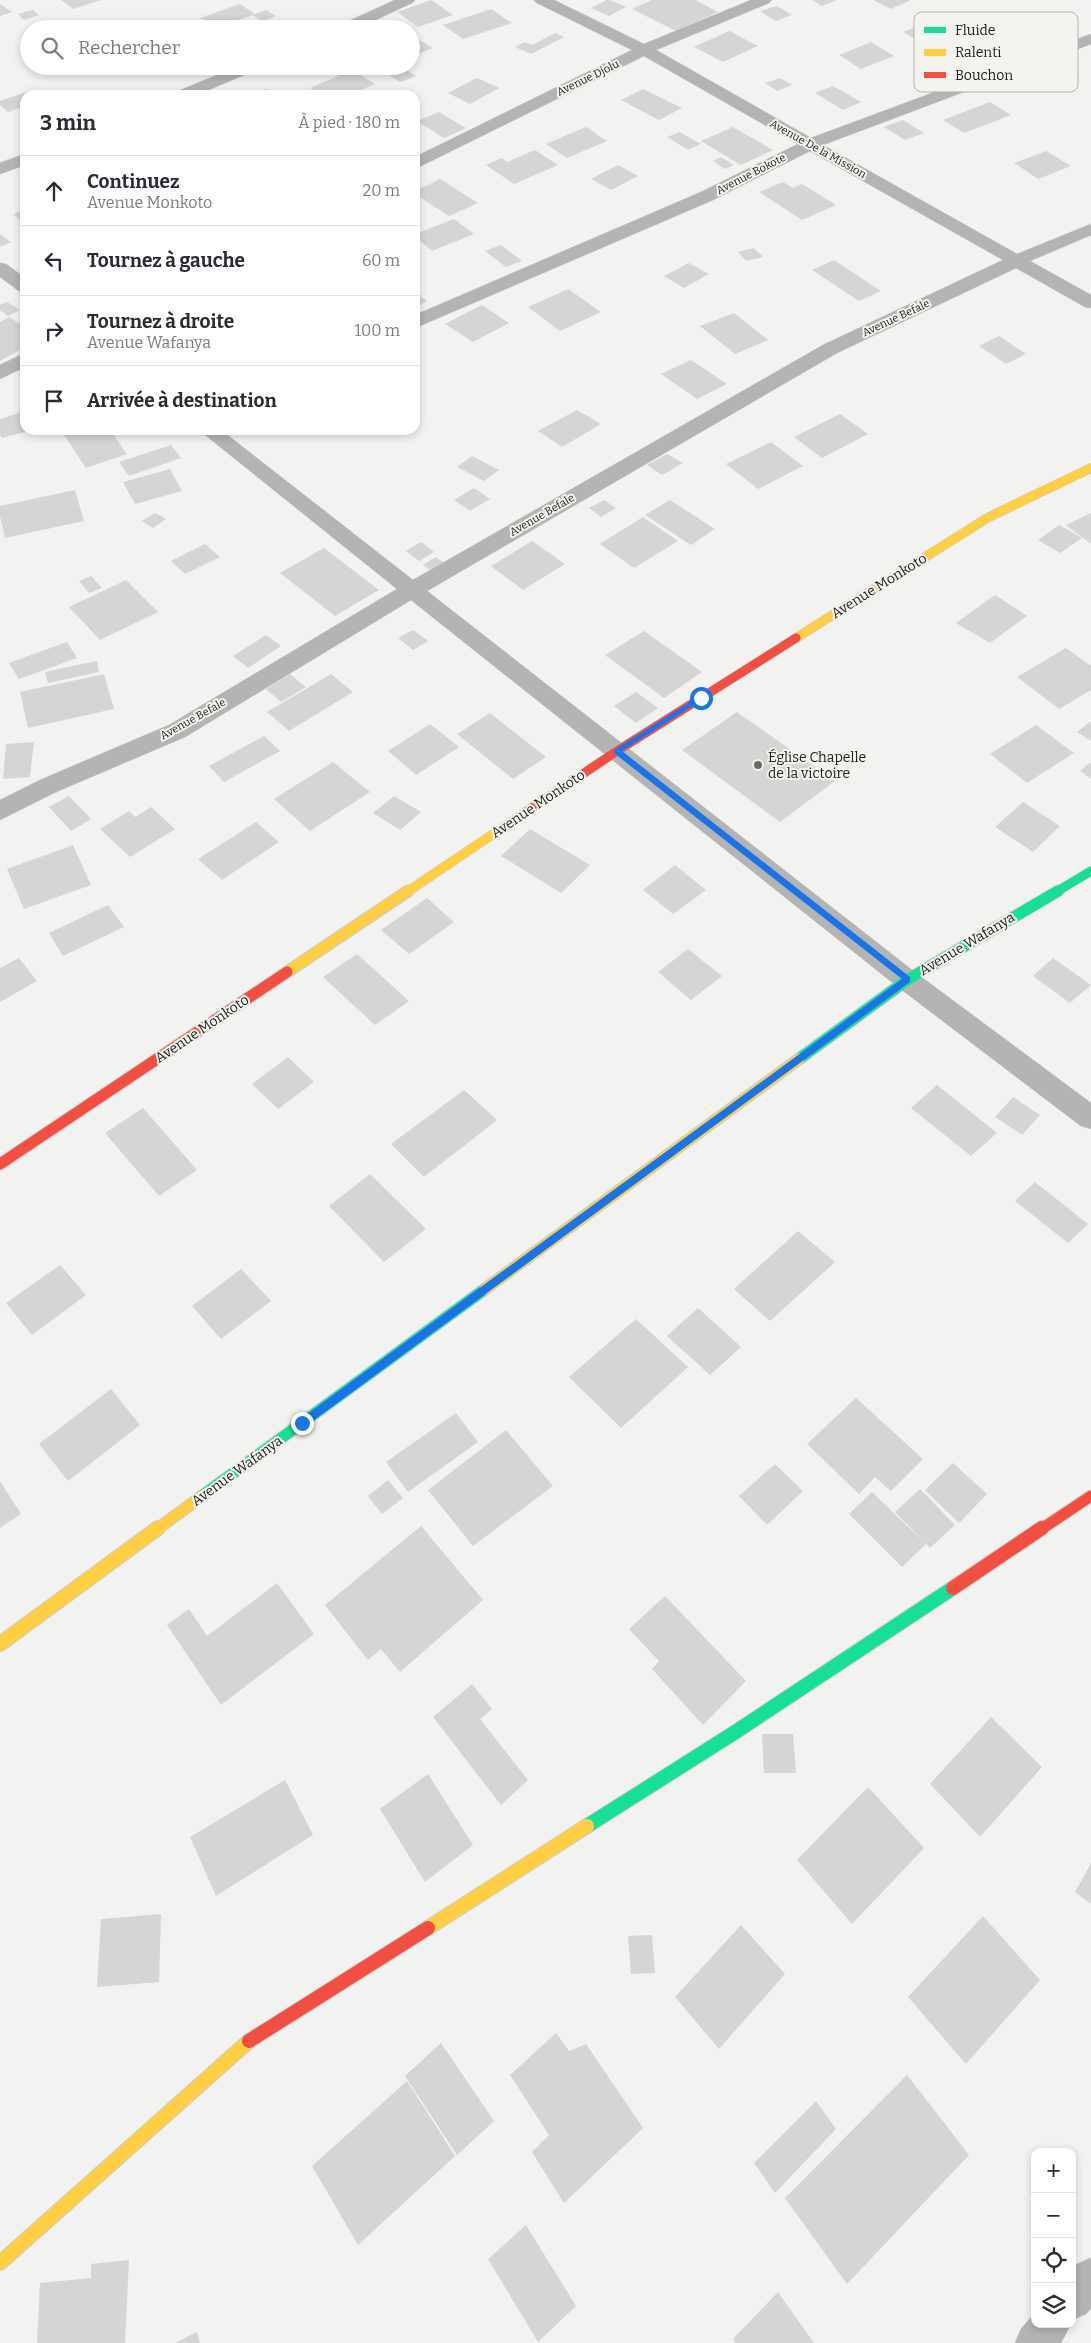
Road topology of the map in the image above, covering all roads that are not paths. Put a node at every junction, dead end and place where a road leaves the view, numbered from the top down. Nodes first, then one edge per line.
1 (407, 0) edge
2 (542, 0) edge
3 (764, 0) edge
4 (364, 20) edge
5 (1091, 39) edge
6 (1078, 44) edge
7 (644, 50) junction
8 (231, 75) edge
9 (194, 90) edge
10 (949, 92) edge
11 (810, 144) junction
12 (20, 161) edge
13 (420, 162) edge
14 (0, 169) edge
15 (1091, 230) edge
16 (1016, 261) junction
17 (0, 268) edge
18 (20, 283) edge
19 (1091, 303) edge
20 (420, 320) edge
21 (20, 362) edge
22 (0, 373) edge
23 (215, 435) edge
24 (1091, 468) edge
25 (412, 590) junction
26 (617, 751) junction
27 (0, 811) edge
28 (1091, 871) edge
29 (907, 980) junction
30 (1091, 1118) edge
31 (0, 1164) edge
32 (1091, 1496) edge
33 (0, 1644) edge
34 (0, 2263) edge
35 (1091, 2278) edge
36 (1076, 2295) edge
37 (1047, 2328) edge
38 (1034, 2343) edge

1 - 4 street
2 - 7 street, Avenue De la Mission
3 - 7 street, Avenue Djolu
5 - 6 street, Avenue Bokote
7 - 11 street, Avenue De la Mission
7 - 13 street, Avenue Djolu
8 - 9 street
10 - 11 street, Avenue Bokote
11 - 16 street, Avenue De la Mission
11 - 20 street, Avenue Bokote
12 - 14 street
15 - 16 street, Avenue Befale
16 - 19 street, Avenue De la Mission
16 - 25 street, Avenue Befale
17 - 18 street
21 - 22 street
23 - 25 street
24 - 26 street, Avenue Monkoto
25 - 26 street
25 - 27 street, Avenue Befale
26 - 29 street
26 - 31 street, Avenue Monkoto
28 - 29 street, Avenue Wafanya
29 - 30 street
29 - 33 street, Avenue Wafanya
32 - 34 street
35 - 36 street
37 - 38 street

